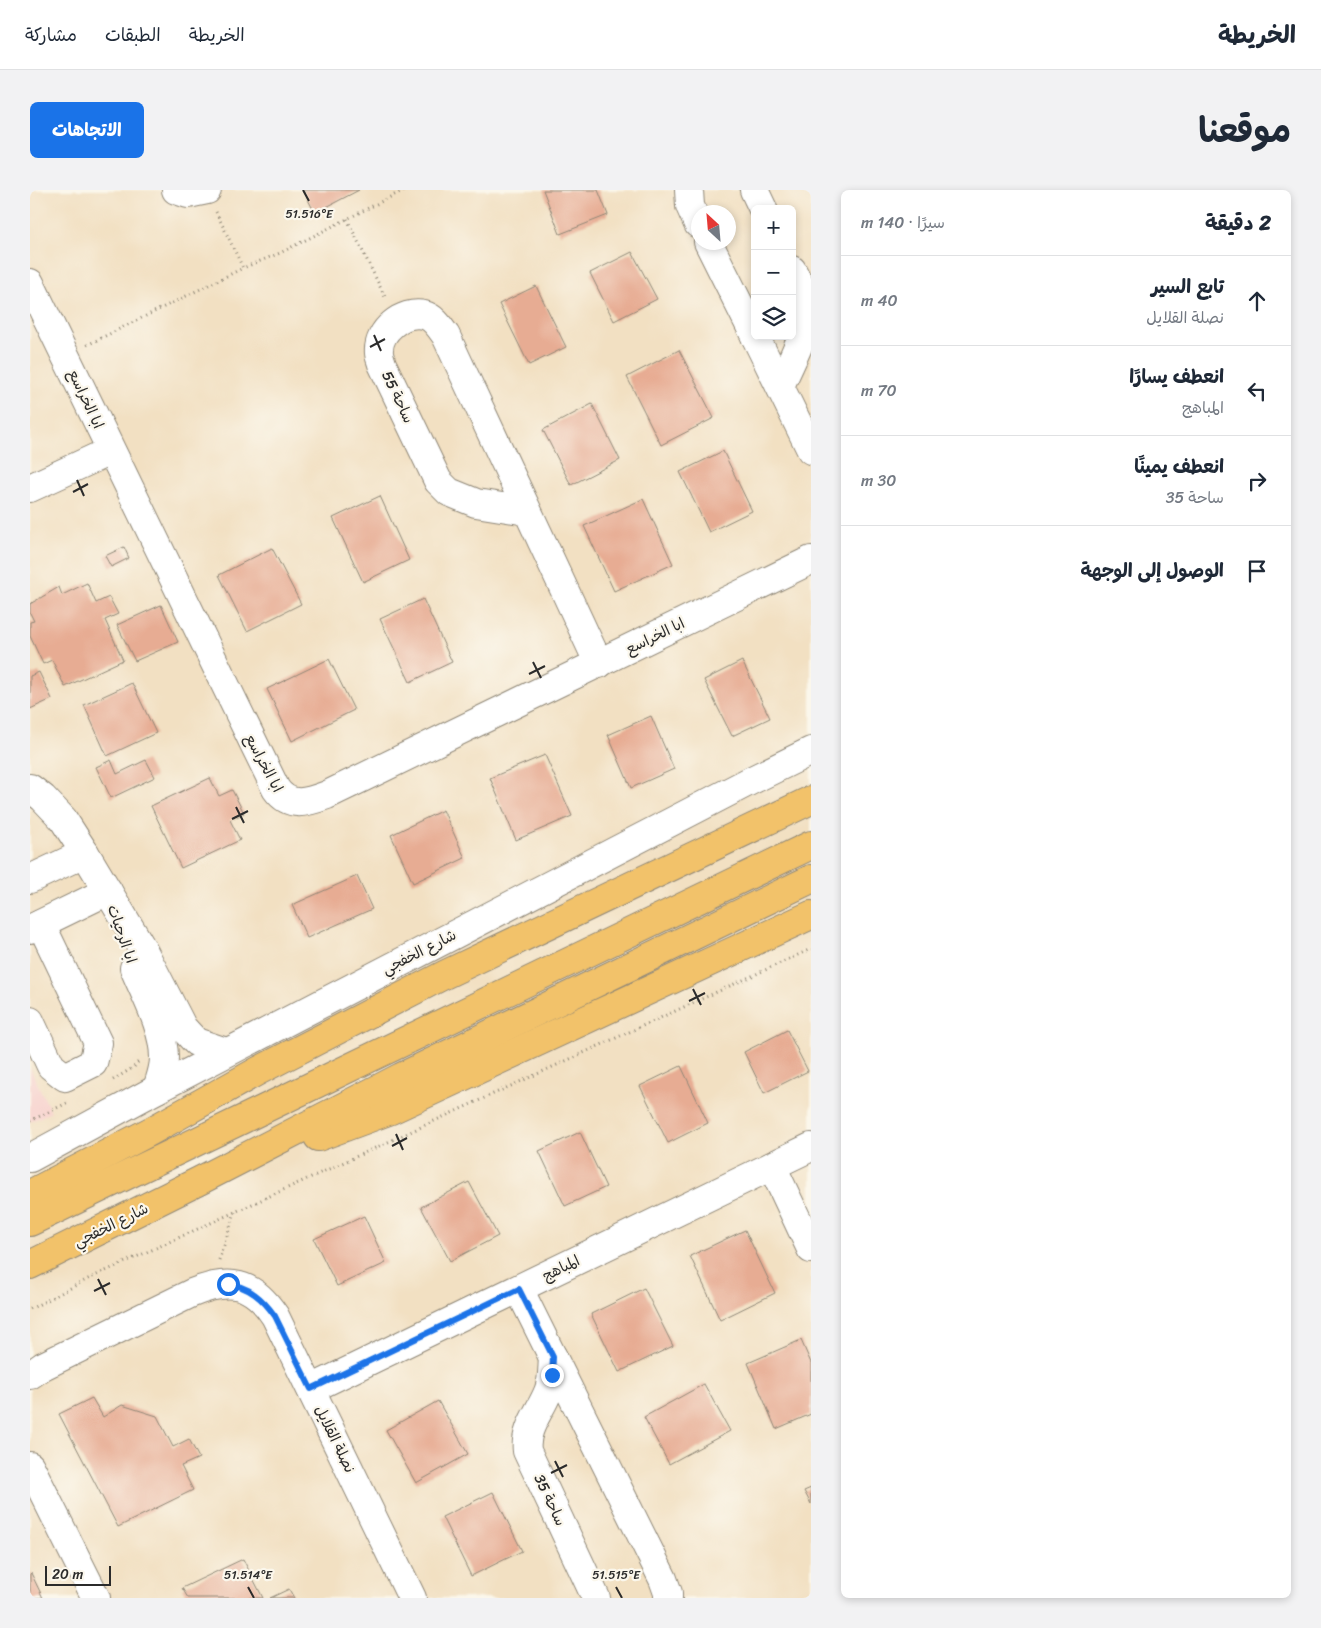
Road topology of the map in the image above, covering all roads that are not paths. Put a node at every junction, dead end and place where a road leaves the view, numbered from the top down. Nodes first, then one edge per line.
1 (176, 190) edge
2 (206, 190) edge
3 (689, 190) edge
4 (754, 190) edge
5 (761, 205) edge
6 (691, 208) edge
7 (712, 250) edge
8 (796, 278) edge
9 (30, 283) edge
10 (751, 328) edge
11 (757, 340) edge
12 (780, 386) junction
13 (110, 450) junction
14 (811, 450) edge
15 (30, 488) edge
16 (527, 511) junction
17 (811, 560) edge
18 (599, 664) junction
19 (811, 751) edge
20 (30, 788) edge
21 (811, 800) edge
22 (811, 845) edge
23 (85, 853) junction
24 (30, 879) edge
25 (811, 879) edge
26 (108, 891) junction
27 (811, 915) edge
28 (36, 927) edge
29 (30, 1021) edge
30 (226, 1052) junction
31 (157, 1089) junction
32 (811, 1148) edge
33 (30, 1158) edge
34 (772, 1166) junction
35 (199, 1181) junction
36 (30, 1194) edge
37 (30, 1222) edge
38 (808, 1239) edge
39 (30, 1265) edge
40 (519, 1289) junction
41 (553, 1357) junction
42 (30, 1375) edge
43 (311, 1389) junction
44 (544, 1400) junction
45 (578, 1407) junction
46 (30, 1466) edge
47 (96, 1598) edge
48 (412, 1598) edge
49 (596, 1598) edge
50 (668, 1598) edge

1 - 2 street
3 - 6 street
4 - 5 street
7 - 10 street
8 - 12 street
9 - 13 street, ابا الخراسع
11 - 12 street
12 - 14 street
13 - 15 street
13 - 18 street, ابا الخراسع
16 - 16 street, ساحة 55
16 - 18 street
17 - 18 street, ابا الخراسع
19 - 30 street, شارع الخفجي
20 - 23 street
21 - 36 highway
22 - 37 highway
23 - 24 street
23 - 26 street
25 - 35 highway, شارع الخفجي
26 - 28 street
26 - 30 street, ابا الرحيات
26 - 31 street, ابا الرحيات
27 - 35 highway
28 - 29 street
30 - 31 street, شارع الخفجي
31 - 33 street, شارع الخفجي
32 - 34 street, المباهج
34 - 38 street
34 - 40 street, المباهج
35 - 39 highway, شارع الخفجي
40 - 41 street
40 - 43 street, المباهج
41 - 44 street, ساحة 35
41 - 45 street
42 - 43 street, نصلة القلايل
43 - 48 street, نصلة القلايل
44 - 45 street
44 - 49 street, ساحة 35
45 - 50 street
46 - 47 street

